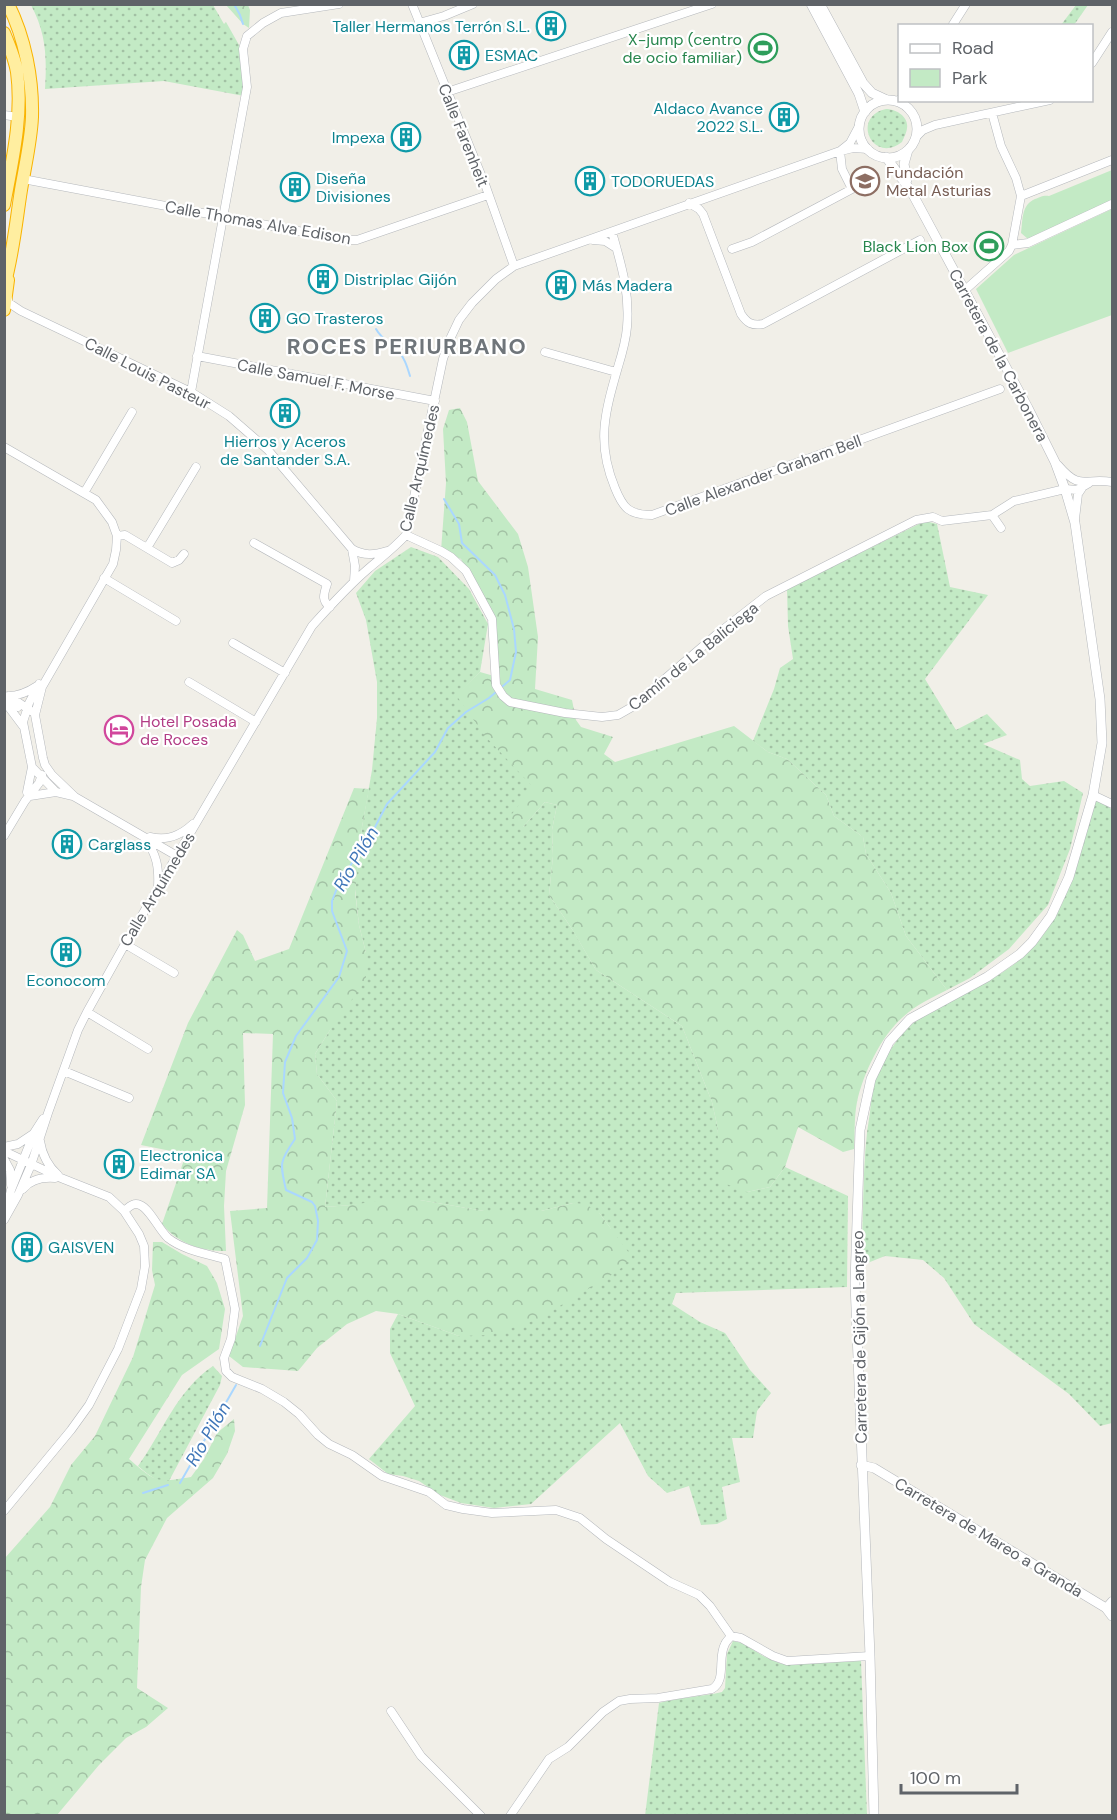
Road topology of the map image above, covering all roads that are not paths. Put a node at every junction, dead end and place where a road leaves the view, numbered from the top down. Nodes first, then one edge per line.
1 (8, 4) edge
2 (339, 4) edge
3 (411, 4) edge
4 (473, 4) edge
5 (712, 4) edge
6 (811, 4) edge
7 (820, 4) edge
8 (966, 4) edge
9 (298, 7) edge
10 (4, 10) edge
11 (419, 23) junction
12 (953, 24) edge
13 (1113, 32) edge
14 (4, 33) edge
15 (4, 44) edge
16 (20, 58) junction
17 (1093, 62) edge
18 (447, 92) junction
19 (894, 100) edge
20 (898, 102) edge
21 (1041, 102) edge
22 (865, 112) junction
23 (992, 113) junction
24 (4, 115) edge
25 (18, 117) junction
26 (860, 126) junction
27 (916, 137) junction
28 (868, 149) junction
29 (908, 150) junction
30 (840, 151) junction
31 (886, 157) junction
32 (1113, 160) edge
33 (23, 180) junction
34 (911, 191) junction
35 (488, 195) junction
36 (709, 196) junction
37 (1021, 196) junction
38 (689, 203) junction
39 (1113, 204) edge
40 (4, 205) edge
41 (703, 214) junction
42 (224, 216) junction
43 (628, 226) junction
44 (612, 232) junction
45 (589, 240) junction
46 (920, 240) dead end
47 (1012, 245) junction
48 (616, 248) junction
49 (732, 249) dead end
50 (514, 266) junction
51 (6, 290) edge
52 (964, 290) junction
53 (4, 310) edge
54 (545, 352) dead end
55 (197, 356) junction
56 (616, 372) junction
57 (1000, 389) dead end
58 (191, 392) junction
59 (435, 401) junction
60 (132, 412) dead end
61 (4, 447) edge
62 (1055, 462) junction
63 (196, 466) dead end
64 (1113, 482) edge
65 (1084, 484) junction
66 (1065, 489) junction
67 (84, 493) junction
68 (992, 515) junction
69 (1075, 523) junction
70 (1000, 528) dead end
71 (406, 535) junction
72 (117, 536) junction
73 (254, 543) dead end
74 (147, 548) junction
75 (352, 549) junction
76 (392, 550) junction
77 (184, 554) dead end
78 (104, 578) junction
79 (354, 581) junction
80 (330, 607) junction
81 (176, 621) dead end
82 (233, 643) dead end
83 (285, 673) junction
84 (42, 682) junction
85 (189, 682) dead end
86 (5, 698) edge
87 (37, 706) junction
88 (27, 708) junction
89 (35, 715) junction
90 (256, 722) junction
91 (24, 726) junction
92 (45, 765) junction
93 (32, 767) junction
94 (41, 778) junction
95 (67, 789) junction
96 (56, 792) junction
97 (1093, 795) junction
98 (28, 796) junction
99 (75, 797) junction
100 (1113, 804) edge
101 (198, 820) junction
102 (4, 836) edge
103 (142, 836) junction
104 (177, 856) junction
105 (158, 889) junction
106 (125, 944) junction
107 (174, 974) dead end
108 (87, 1012) junction
109 (148, 1049) dead end
110 (64, 1071) junction
111 (129, 1098) dead end
112 (48, 1113) junction
113 (42, 1121) junction
114 (37, 1135) junction
115 (4, 1149) edge
116 (4, 1158) edge
117 (28, 1163) junction
118 (61, 1178) junction
119 (15, 1192) junction
120 (11, 1207) junction
121 (124, 1211) junction
122 (4, 1218) edge
123 (861, 1465) junction
124 (4, 1511) edge
125 (1110, 1608) edge
126 (731, 1636) junction
127 (870, 1656) junction
128 (391, 1711) dead end
129 (481, 1815) edge
130 (510, 1815) edge
131 (874, 1815) edge

1 - 16 highway
2 - 9 street
3 - 11 street, Calle Farenheit
4 - 11 street
5 - 18 street
6 - 22 street
7 - 19 street
8 - 12 street
9 - 42 street
10 - 16 highway
11 - 18 street, Calle Farenheit
13 - 17 street
14 - 16 highway
15 - 16 highway
16 - 25 highway
16 - 33 highway
18 - 35 street, Calle Farenheit
19 - 22 street
20 - 27 street
21 - 23 street
22 - 26 street
23 - 27 street
23 - 37 street
24 - 25 street
25 - 40 highway
26 - 28 street
26 - 30 street
27 - 29 street
28 - 30 street, Calle Arquímedes
28 - 31 street
29 - 31 street
29 - 34 street
30 - 36 street, Calle Arquímedes
30 - 49 street
31 - 34 street
32 - 37 street
33 - 42 street, Calle Thomas Alva Edison
33 - 51 highway
34 - 52 street, Carretera de la Carbonera
35 - 42 street, Calle Thomas Alva Edison
35 - 50 street, Calle Farenheit
36 - 38 street, Calle Arquímedes
36 - 41 street
37 - 47 street
38 - 41 street
38 - 43 street, Calle Arquímedes
39 - 47 street
41 - 46 street
42 - 55 street
43 - 44 street, Calle Arquímedes
43 - 48 street
44 - 45 street, Calle Arquímedes
44 - 48 street, Calle Alexander Graham Bell
45 - 48 street
45 - 50 street, Calle Arquímedes
47 - 52 street
48 - 56 street, Calle Alexander Graham Bell
50 - 59 street, Calle Arquímedes
51 - 53 highway
51 - 58 street, Calle Louis Pasteur
52 - 62 street, Carretera de la Carbonera
54 - 56 street
55 - 58 street
55 - 59 street, Calle Samuel F. Morse
56 - 57 street, Calle Alexander Graham Bell
58 - 75 street, Calle Louis Pasteur
59 - 71 street, Calle Arquímedes
60 - 67 street
61 - 67 street
62 - 65 street
62 - 66 street, Carretera de la Carbonera
63 - 74 street
64 - 65 street
65 - 66 street, Camín de La Baliciega
65 - 69 street
66 - 68 street, Camín de La Baliciega
66 - 69 street, Carretera de Gijón a Langreo
67 - 72 street
68 - 70 street
68 - 71 street, Camín de La Baliciega
69 - 97 street, Carretera de Gijón a Langreo
71 - 76 street, Calle Arquímedes
72 - 74 street
72 - 78 street
73 - 80 street
74 - 77 street
75 - 76 street
75 - 79 street
76 - 79 street, Calle Arquímedes
78 - 81 street
78 - 84 street
79 - 80 street, Calle Arquímedes
80 - 83 street, Calle Arquímedes
82 - 83 street
83 - 90 street, Calle Arquímedes
84 - 86 street
84 - 87 street
84 - 88 street
85 - 90 street
86 - 88 street
86 - 91 street
87 - 88 street
87 - 89 street
88 - 89 street
88 - 91 street
89 - 92 street
90 - 101 street, Calle Arquímedes
91 - 93 street
92 - 94 street
92 - 95 street
93 - 94 street
93 - 98 street
94 - 95 street
94 - 96 street
94 - 98 street
95 - 99 street
96 - 98 street
96 - 99 street
97 - 100 street
97 - 123 street, Carretera de Gijón a Langreo
98 - 102 street
99 - 103 street
101 - 103 street
101 - 104 street, Calle Arquímedes
103 - 104 street
103 - 105 street
104 - 105 street, Calle Arquímedes
105 - 106 street, Calle Arquímedes
106 - 107 street
106 - 108 street, Calle Arquímedes
108 - 109 street
108 - 110 street, Calle Arquímedes
110 - 111 street
110 - 112 street, Calle Arquímedes
112 - 113 street, Calle Arquímedes
112 - 114 street, Calle Arquímedes
113 - 114 street, Calle Arquímedes
113 - 117 street, Calle Arquímedes
114 - 115 street
114 - 117 street, Calle Arquímedes
114 - 118 street
115 - 117 street
116 - 119 street
117 - 118 street
117 - 119 street, Calle Arquímedes
117 - 120 street, Calle Arquímedes
118 - 119 street
118 - 121 street
119 - 120 street, Calle Arquímedes
119 - 122 street, Calle Arquímedes
120 - 122 street, Calle Arquímedes
121 - 124 street
121 - 126 street
123 - 125 street, Carretera de Mareo a Granda
123 - 127 street, Carretera de Gijón a Langreo
126 - 127 street
126 - 130 street
127 - 131 street, Carretera de Gijón a Langreo
128 - 129 street

